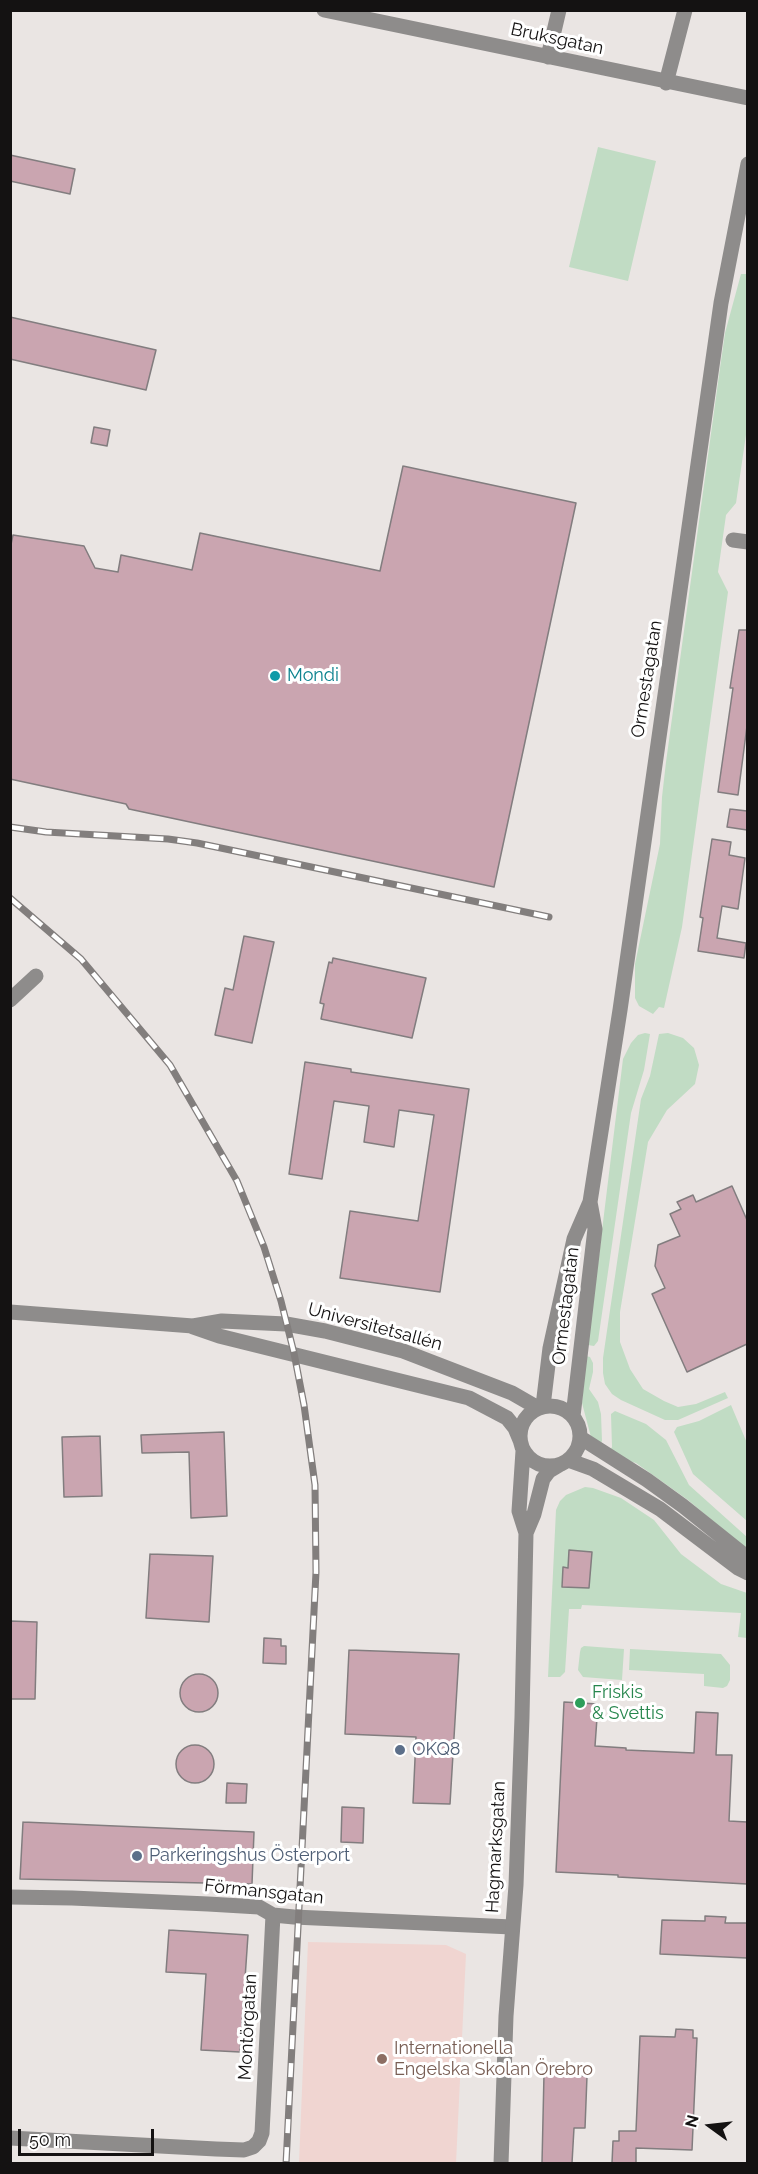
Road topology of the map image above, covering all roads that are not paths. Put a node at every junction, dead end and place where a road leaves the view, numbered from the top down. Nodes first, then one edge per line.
1 (324, 10) edge
2 (559, 10) edge
3 (685, 10) edge
4 (548, 57) junction
5 (666, 83) junction
6 (747, 98) edge
7 (747, 164) edge
8 (36, 976) dead end
9 (10, 1000) edge
10 (590, 1202) junction
11 (10, 1312) edge
12 (193, 1326) junction
13 (540, 1407) junction
14 (573, 1416) junction
15 (580, 1438) junction
16 (522, 1445) junction
17 (564, 1462) junction
18 (526, 1533) junction
19 (747, 1558) edge
20 (747, 1572) edge
21 (10, 1897) edge
22 (273, 1915) junction
23 (512, 1927) junction
24 (10, 2138) edge
25 (501, 2163) edge

1 - 4 street, Bruksgatan
2 - 4 street
3 - 5 street
4 - 5 street, Bruksgatan
5 - 6 street, Bruksgatan
7 - 10 street, Ormestagatan
8 - 9 street
10 - 13 street, Ormestagatan
10 - 14 street, Ormestagatan
11 - 12 street, Universitetsallén
12 - 13 street, Universitetsallén
12 - 16 street, Universitetsallén
13 - 14 street
13 - 16 street
14 - 15 street
15 - 17 street
15 - 19 street
16 - 17 street
16 - 18 street, Hagmarksgatan
17 - 18 street, Hagmarksgatan
17 - 20 street
18 - 23 street, Hagmarksgatan
21 - 22 street, Förmansgatan
22 - 23 street, Förmansgatan
22 - 24 street, Montörgatan
23 - 25 street, Hagmarksgatan

